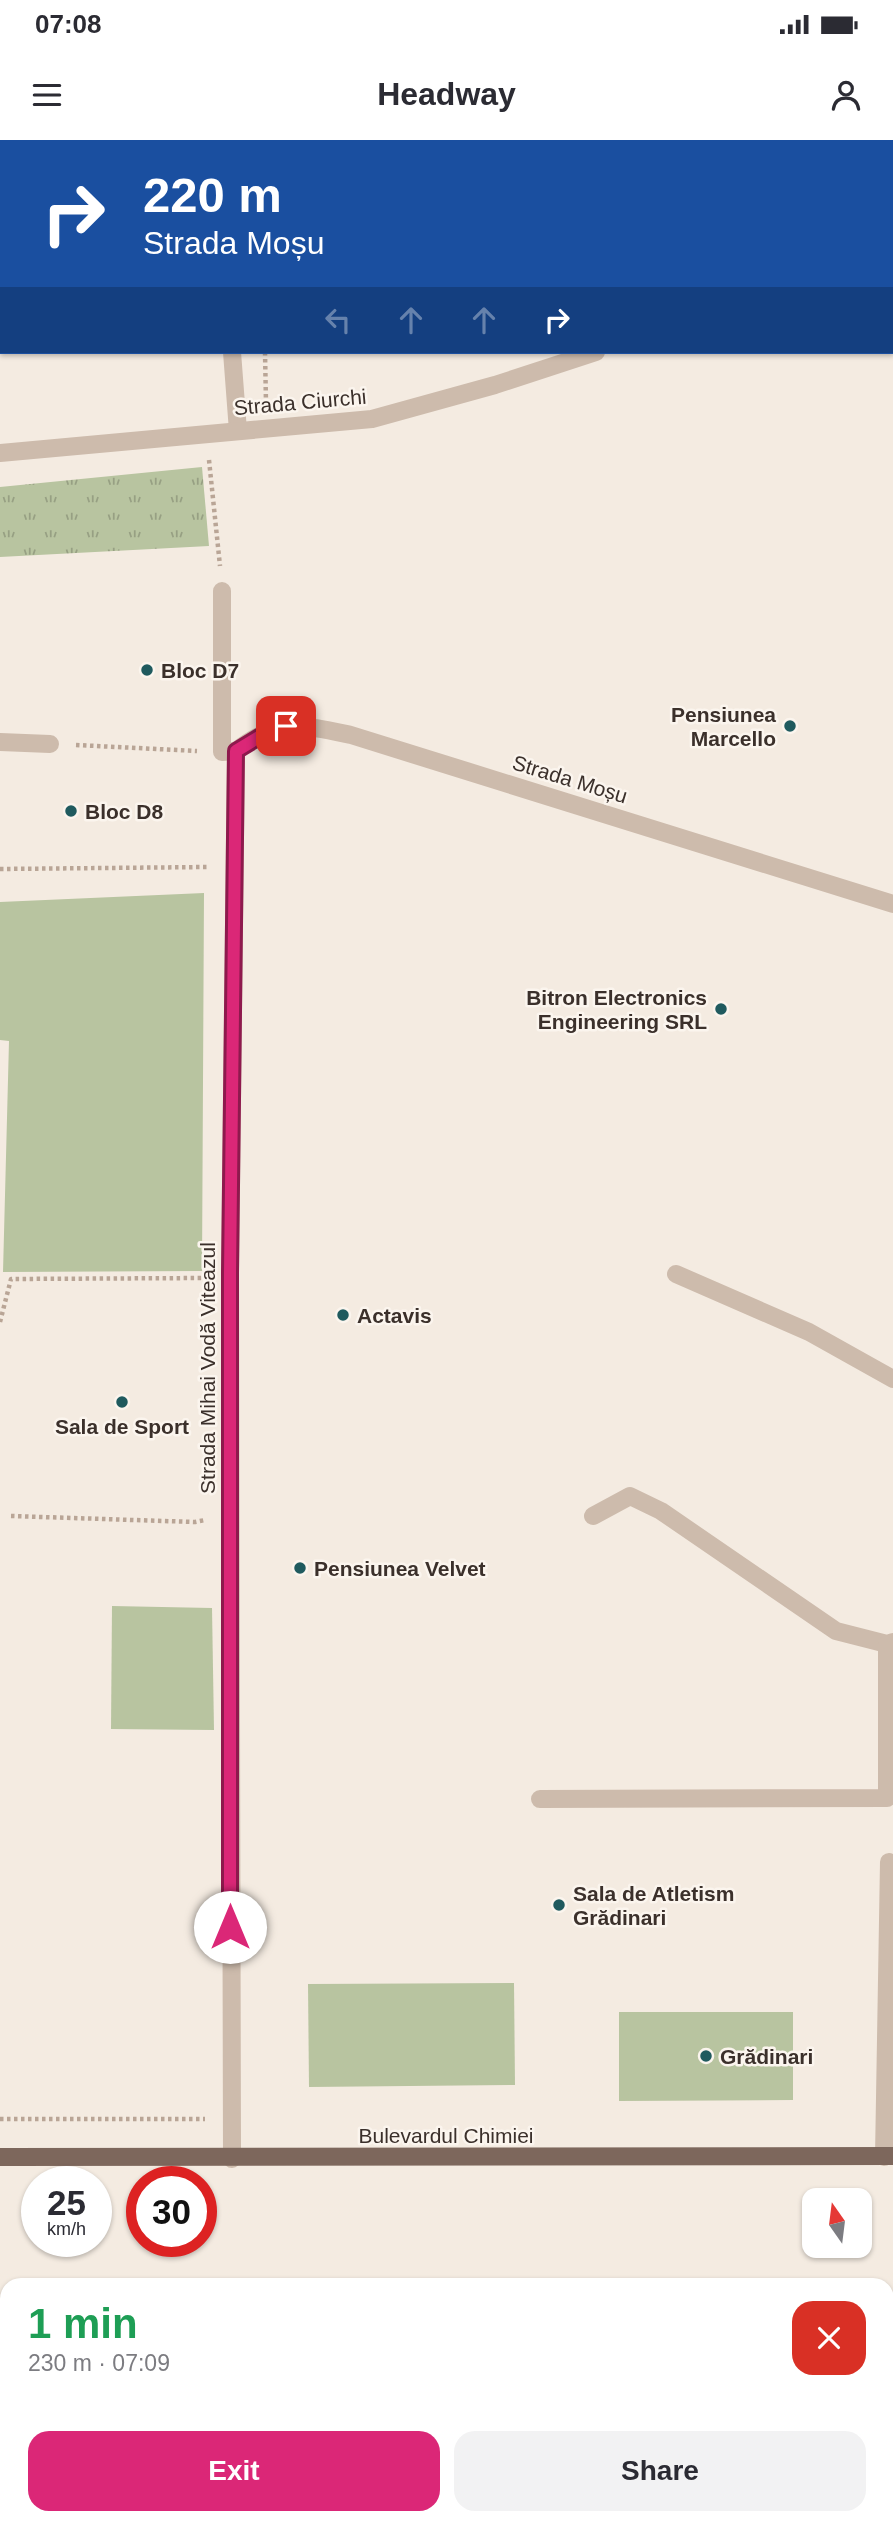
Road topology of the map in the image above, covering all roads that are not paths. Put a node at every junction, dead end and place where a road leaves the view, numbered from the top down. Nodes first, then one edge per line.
1 (232, 354) edge
2 (590, 354) edge
3 (238, 431) junction
4 (0, 453) edge
5 (222, 591) road end
6 (0, 742) edge
7 (50, 744) road end
8 (229, 752) junction
9 (893, 904) edge
10 (676, 1274) dead end
11 (893, 1379) edge
12 (593, 1516) dead end
13 (890, 1643) edge
14 (540, 1799) dead end
15 (890, 1802) edge
16 (890, 1862) dead end
17 (0, 2157) edge
18 (888, 2157) edge
19 (232, 2159) junction

1 - 3 street
2 - 3 street, Strada Ciurchi
3 - 4 street, Strada Ciurchi
5 - 8 street, Strada Mihai Vodă Viteazul
6 - 7 street
8 - 9 street, Strada Moșu
8 - 19 street, Strada Mihai Vodă Viteazul
10 - 11 street
12 - 13 street
13 - 15 street
14 - 15 street
16 - 18 street
17 - 19 main road, Bulevardul Chimiei
18 - 19 main road, Bulevardul Chimiei

